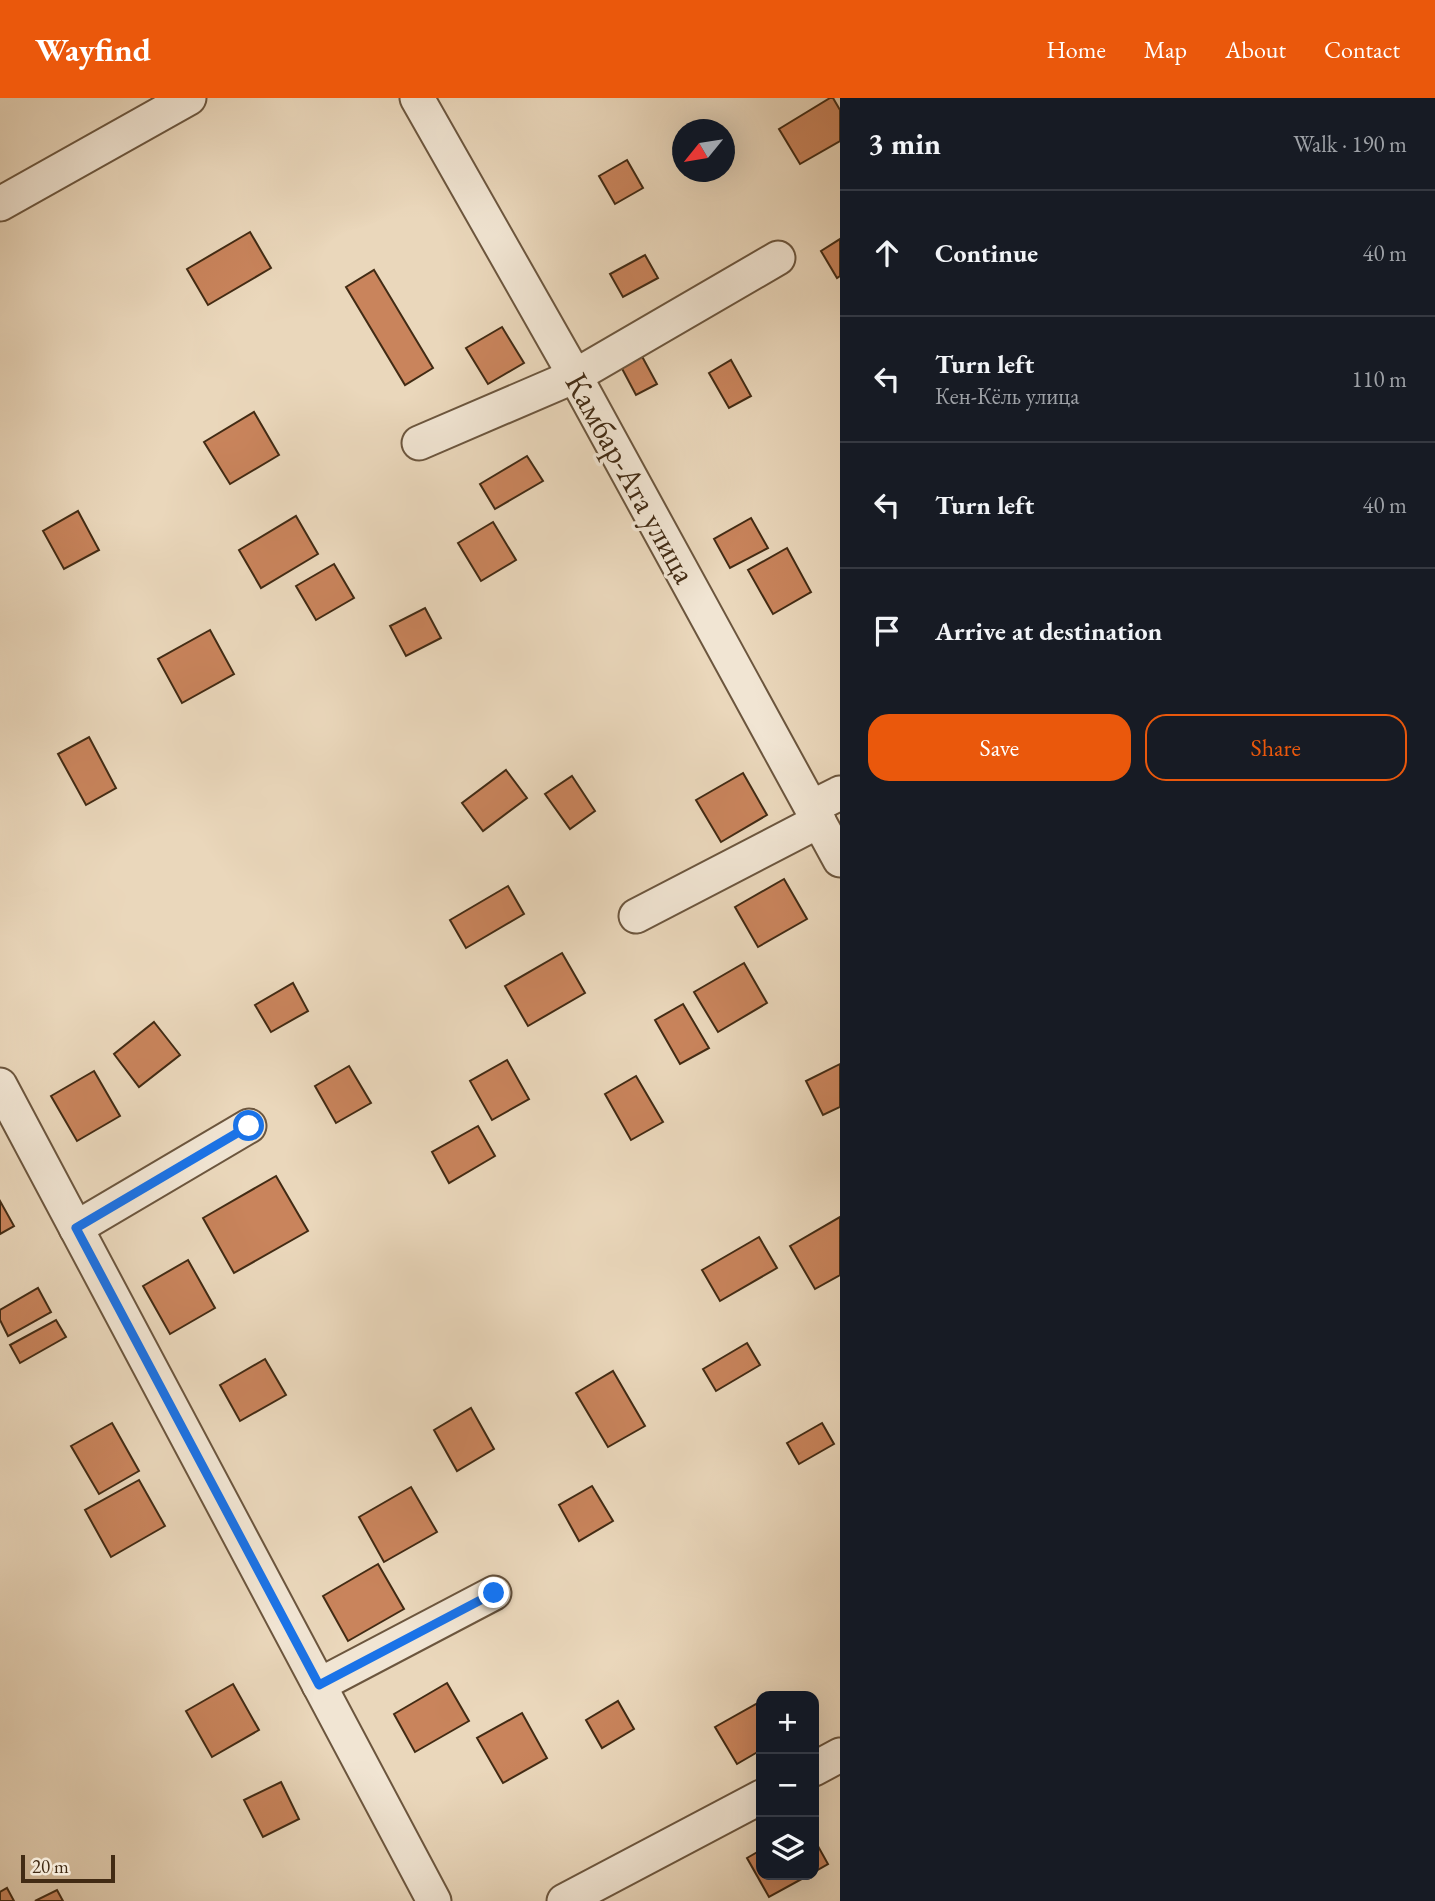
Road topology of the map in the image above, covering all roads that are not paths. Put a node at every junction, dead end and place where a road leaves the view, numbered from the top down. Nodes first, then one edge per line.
1 (189, 98) edge
2 (417, 98) edge
3 (0, 204) edge
4 (778, 258) dead end
5 (575, 376) junction
6 (419, 443) dead end
7 (824, 807) edge
8 (840, 860) edge
9 (636, 916) dead end
10 (0, 1085) edge
11 (249, 1126) dead end
12 (76, 1228) junction
13 (494, 1593) dead end
14 (319, 1685) junction
15 (840, 1755) edge
16 (819, 1766) edge
17 (756, 1800) edge
18 (434, 1901) edge
19 (564, 1901) edge

1 - 3 street
2 - 5 street, Камбар-Ата улица
4 - 5 street
5 - 6 street
5 - 7 street, Камбар-Ата улица
7 - 8 street, Камбар-Ата улица
7 - 9 street
10 - 12 street
11 - 12 street
12 - 14 street
13 - 14 street
14 - 18 street
15 - 16 street
17 - 19 street

